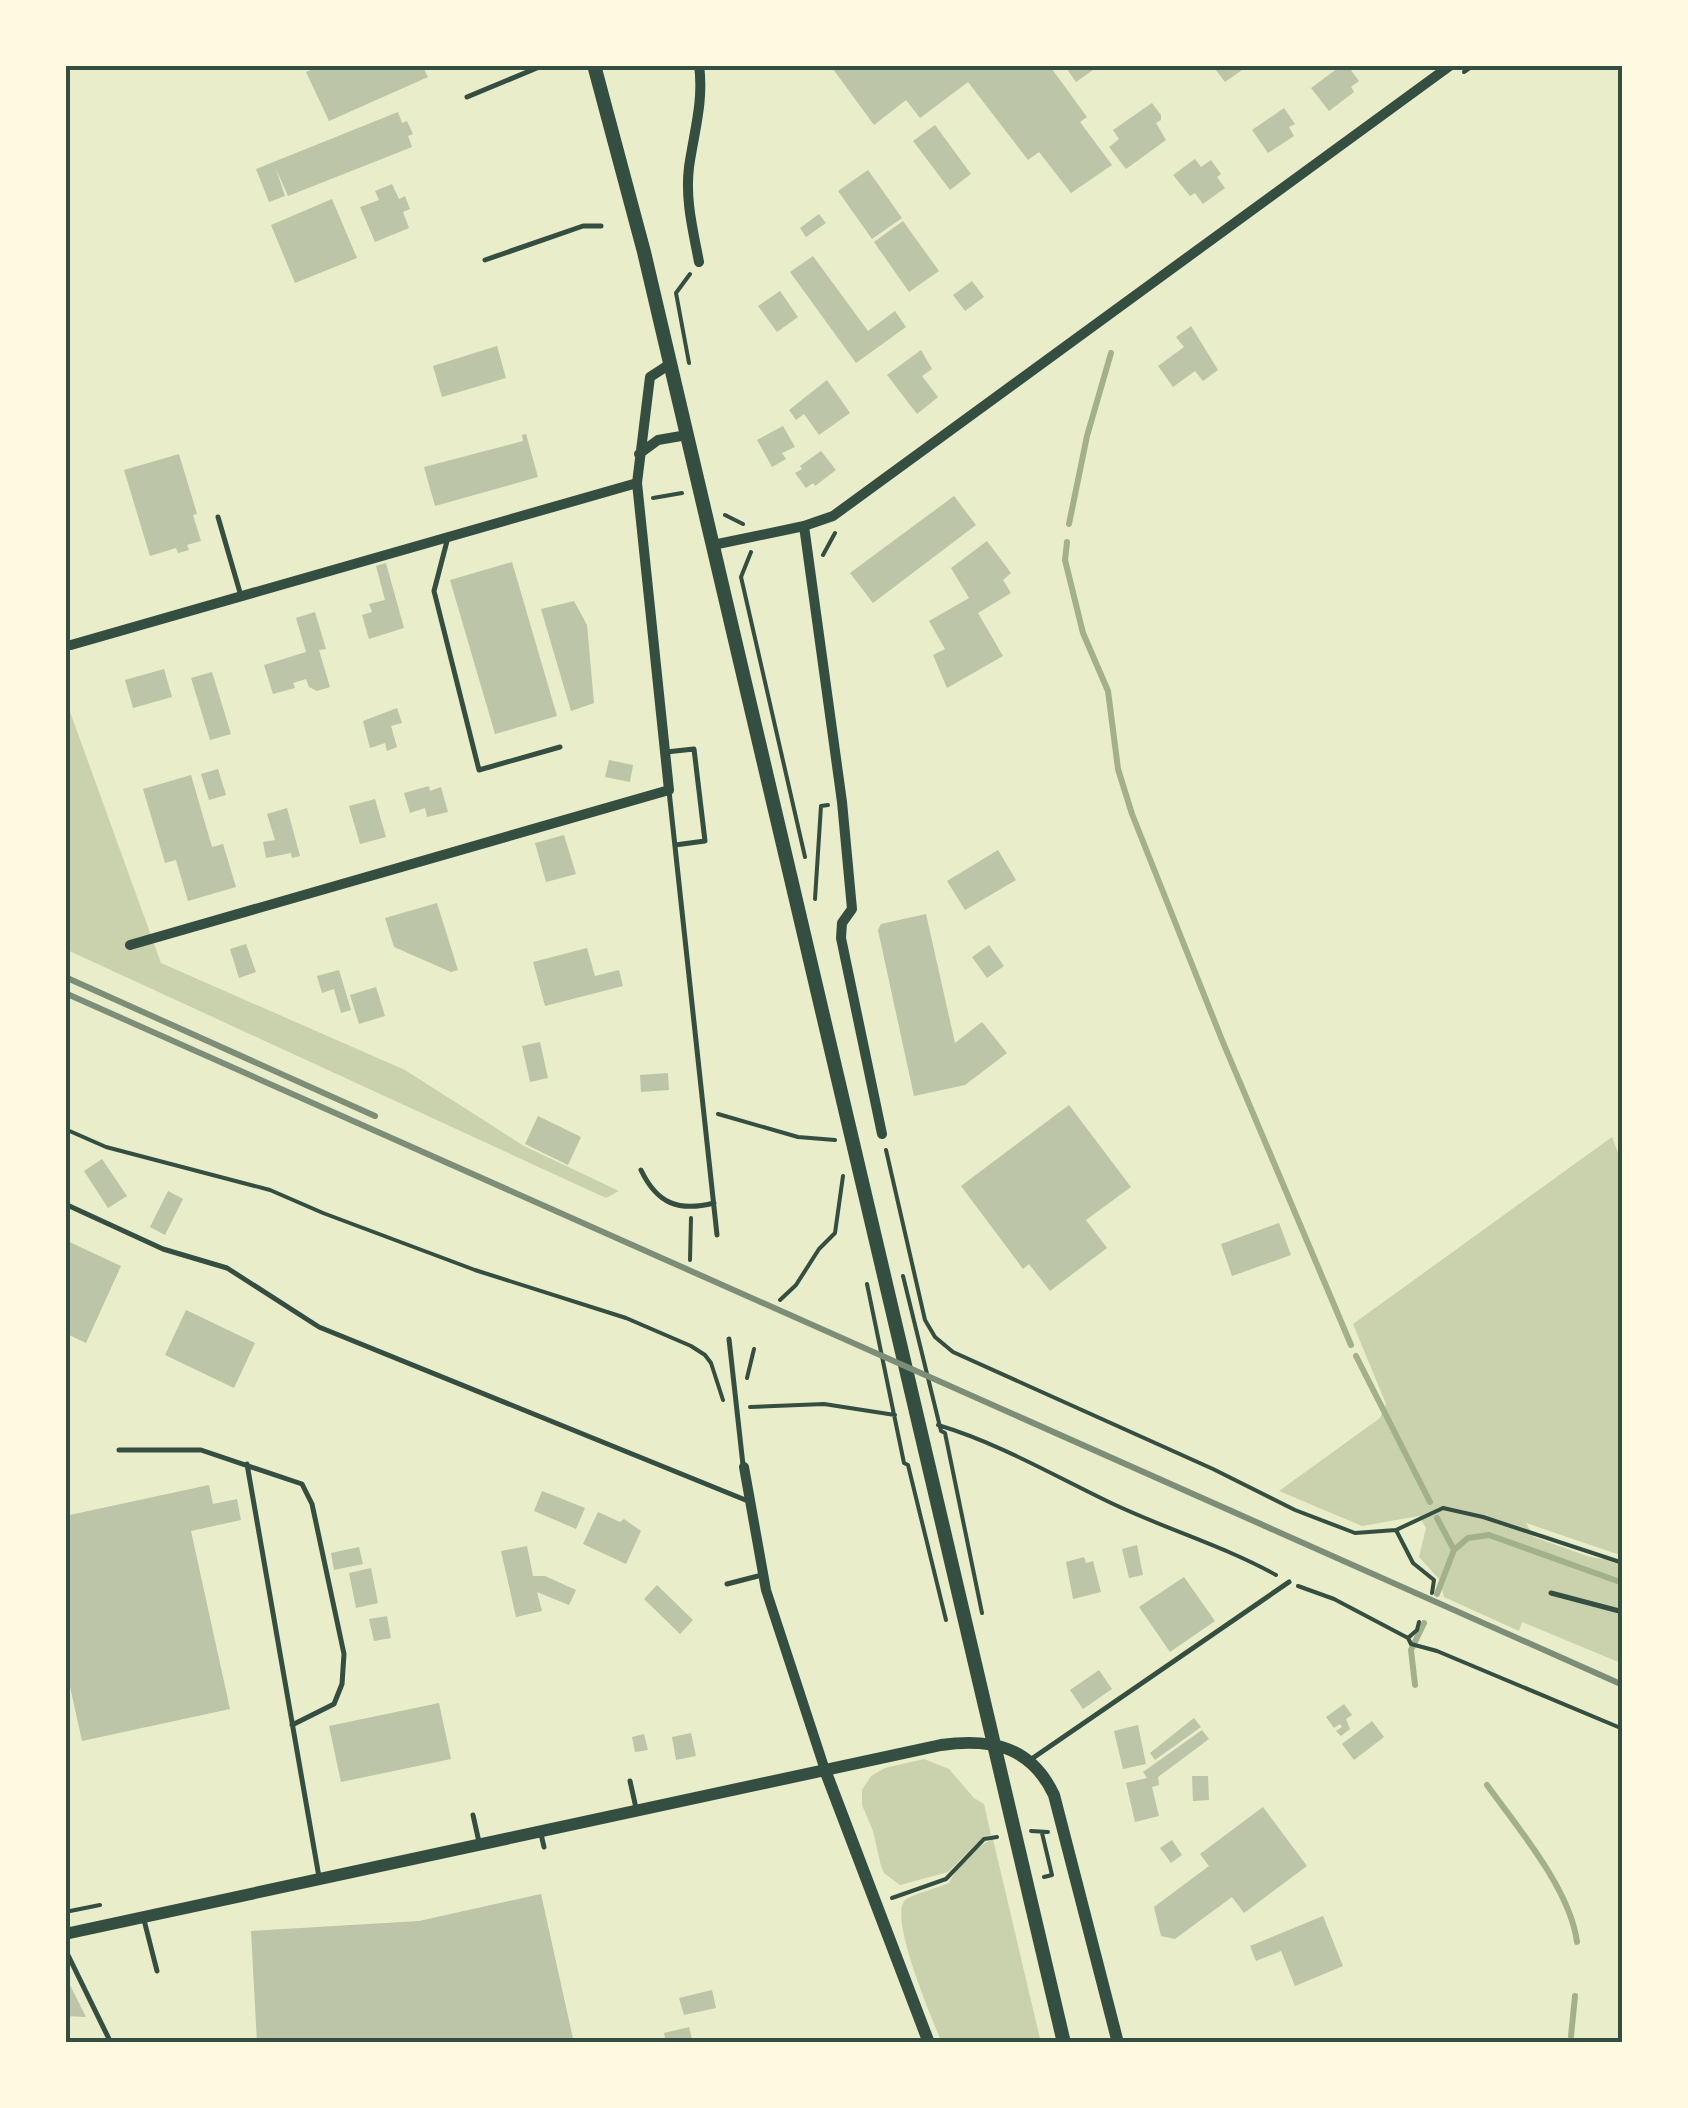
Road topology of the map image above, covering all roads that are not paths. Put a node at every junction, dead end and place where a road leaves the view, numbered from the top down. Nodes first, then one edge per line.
1 (544, 65) edge
2 (698, 65) edge
3 (1451, 65) edge
4 (596, 66) edge
5 (467, 97) dead end
6 (602, 226) dead end
7 (485, 260) dead end
8 (700, 262) road end
9 (670, 364) junction
10 (687, 435) junction
11 (639, 454) junction
12 (637, 484) junction
13 (218, 518) dead end
14 (804, 526) junction
15 (447, 538) junction
16 (713, 545) junction
17 (241, 596) junction
18 (71, 645) dead end
19 (560, 748) dead end
20 (666, 752) junction
21 (669, 790) junction
22 (675, 845) junction
23 (130, 945) dead end
24 (882, 1134) road end
25 (641, 1170) dead end
26 (714, 1203) junction
27 (65, 1204) edge
28 (718, 1235) dead end
29 (729, 1339) dead end
30 (119, 1450) dead end
31 (634, 1455) junction
32 (625, 1462) dead end
33 (246, 1464) junction
34 (744, 1468) joint
35 (748, 1502) junction
36 (762, 1574) junction
37 (1290, 1582) road end
38 (727, 1584) dead end
39 (1551, 1593) dead end
40 (1623, 1612) edge
41 (292, 1725) junction
42 (1030, 1760) junction
43 (824, 1770) junction
44 (630, 1781) dead end
45 (637, 1810) junction
46 (473, 1815) dead end
47 (540, 1832) junction
48 (480, 1845) junction
49 (544, 1847) dead end
50 (320, 1880) junction
51 (143, 1918) junction
52 (65, 1934) edge
53 (65, 1950) edge
54 (158, 1971) dead end
55 (111, 2043) edge
56 (929, 2043) edge
57 (1064, 2043) edge
58 (1118, 2043) edge

1 - 5 lane
2 - 8 street
3 - 14 street
4 - 9 main road
6 - 7 lane
9 - 10 main road
9 - 11 street
10 - 11 street
10 - 16 main road
11 - 12 street
12 - 15 street
12 - 20 street
13 - 17 lane
14 - 16 street
14 - 24 street
15 - 17 street
15 - 19 lane
16 - 57 main road
17 - 18 street
20 - 21 street
20 - 22 lane
21 - 22 lane
21 - 23 street
22 - 26 lane
25 - 26 lane
26 - 28 lane
27 - 31 lane
29 - 34 lane
30 - 33 lane
31 - 32 lane
31 - 35 lane
33 - 41 lane
33 - 41 lane
34 - 35 street
35 - 36 street
36 - 38 lane
36 - 43 street
37 - 42 lane
39 - 40 lane
41 - 50 lane
42 - 43 street
42 - 58 street
43 - 45 street
43 - 56 street
44 - 45 lane
45 - 47 street
46 - 48 lane
47 - 48 street
47 - 49 lane
48 - 50 street
50 - 51 street
51 - 52 street
51 - 54 lane
53 - 55 lane

